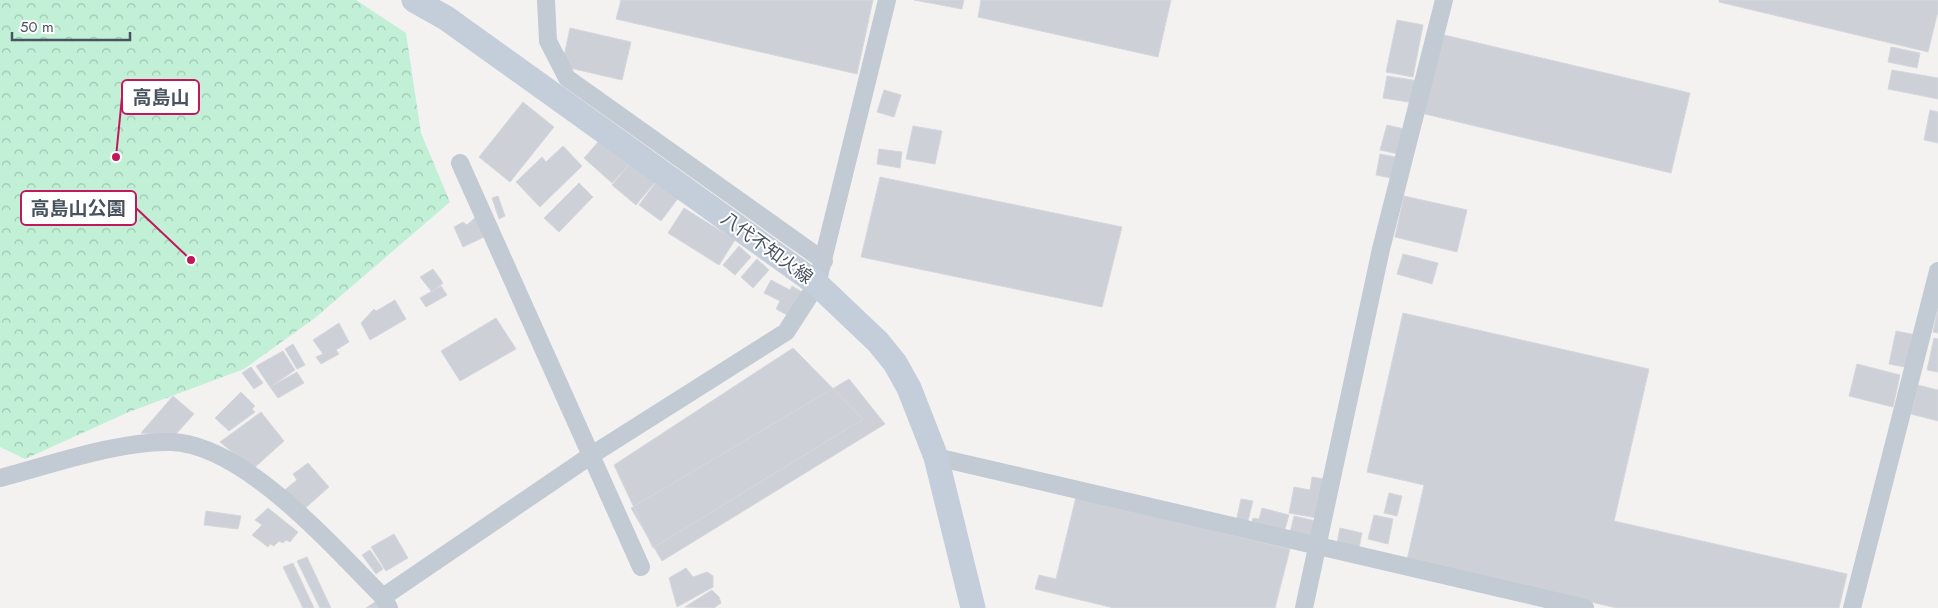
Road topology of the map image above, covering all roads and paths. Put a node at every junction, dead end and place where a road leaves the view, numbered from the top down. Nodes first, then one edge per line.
1 (414, 0) edge
2 (546, 0) edge
3 (887, 0) edge
4 (1444, 0) edge
5 (460, 163) dead end
6 (824, 261) junction
7 (1938, 271) edge
8 (817, 284) junction
9 (590, 456) junction
10 (936, 457) junction
11 (0, 478) edge
12 (1319, 548) junction
13 (641, 567) dead end
14 (386, 602) edge
15 (973, 608) edge
16 (1304, 608) edge
17 (1585, 608) edge
18 (1852, 608) edge

1 - 8 main road, 八代不知火線
2 - 6 street
3 - 6 street
4 - 12 street
5 - 9 street
6 - 8 street
7 - 18 street
8 - 9 street
8 - 10 main road, 八代不知火線
9 - 13 street
9 - 14 street
10 - 12 street
10 - 15 main road, 八代不知火線
11 - 14 street
12 - 16 street
12 - 17 street

